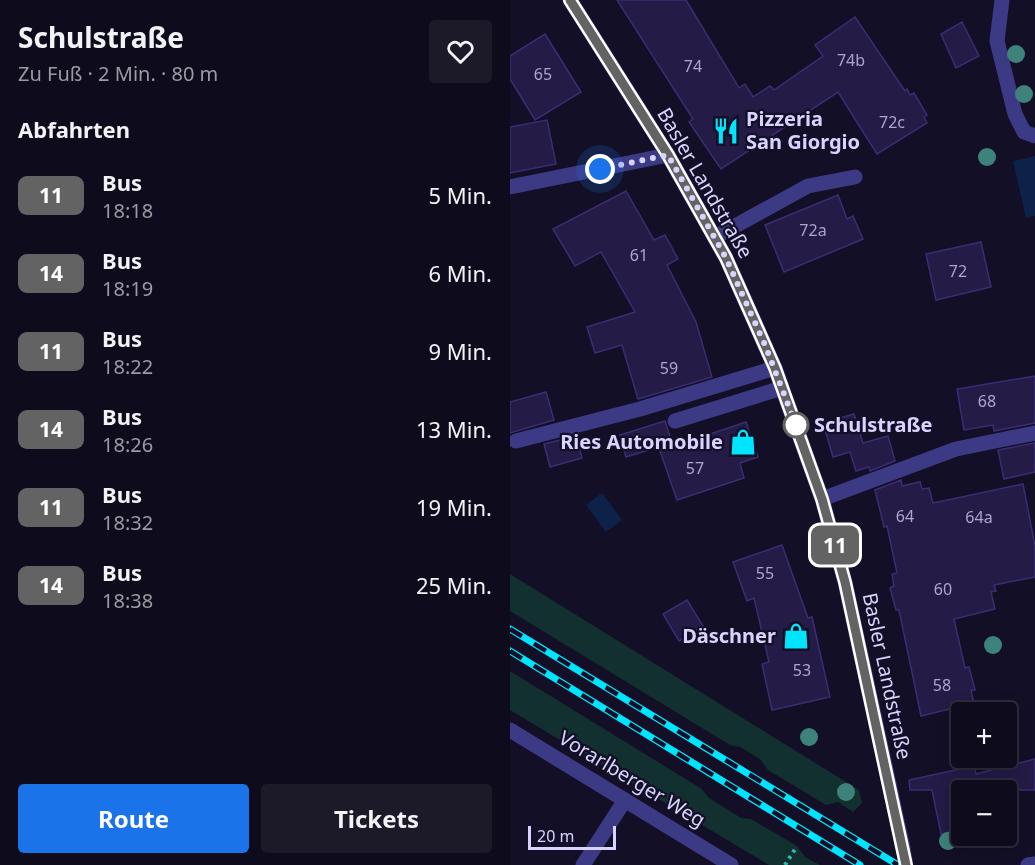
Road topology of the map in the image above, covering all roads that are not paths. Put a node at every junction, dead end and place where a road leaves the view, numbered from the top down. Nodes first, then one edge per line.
1 (570, 0) edge
2 (1002, 0) edge
3 (1035, 136) edge
4 (668, 155) junction
5 (855, 177) dead end
6 (510, 187) edge
7 (715, 237) junction
8 (775, 368) junction
9 (782, 388) junction
10 (675, 421) dead end
11 (1035, 433) edge
12 (516, 441) dead end
13 (822, 499) junction
14 (510, 730) edge
15 (625, 800) junction
16 (903, 848) tunnel mouth
17 (1035, 864) edge
18 (583, 865) edge
19 (731, 865) edge
20 (1028, 865) edge

1 - 4 street, Basler Landstraße
2 - 3 street
4 - 6 street
4 - 7 street, Basler Landstraße
5 - 7 street
7 - 8 street, Basler Landstraße
8 - 9 street, Basler Landstraße
8 - 12 street
9 - 10 street
9 - 13 street, Basler Landstraße
11 - 13 street
13 - 16 street, Basler Landstraße
14 - 15 street, Vorarlberger Weg
15 - 18 street
15 - 19 street, Vorarlberger Weg
17 - 20 street

